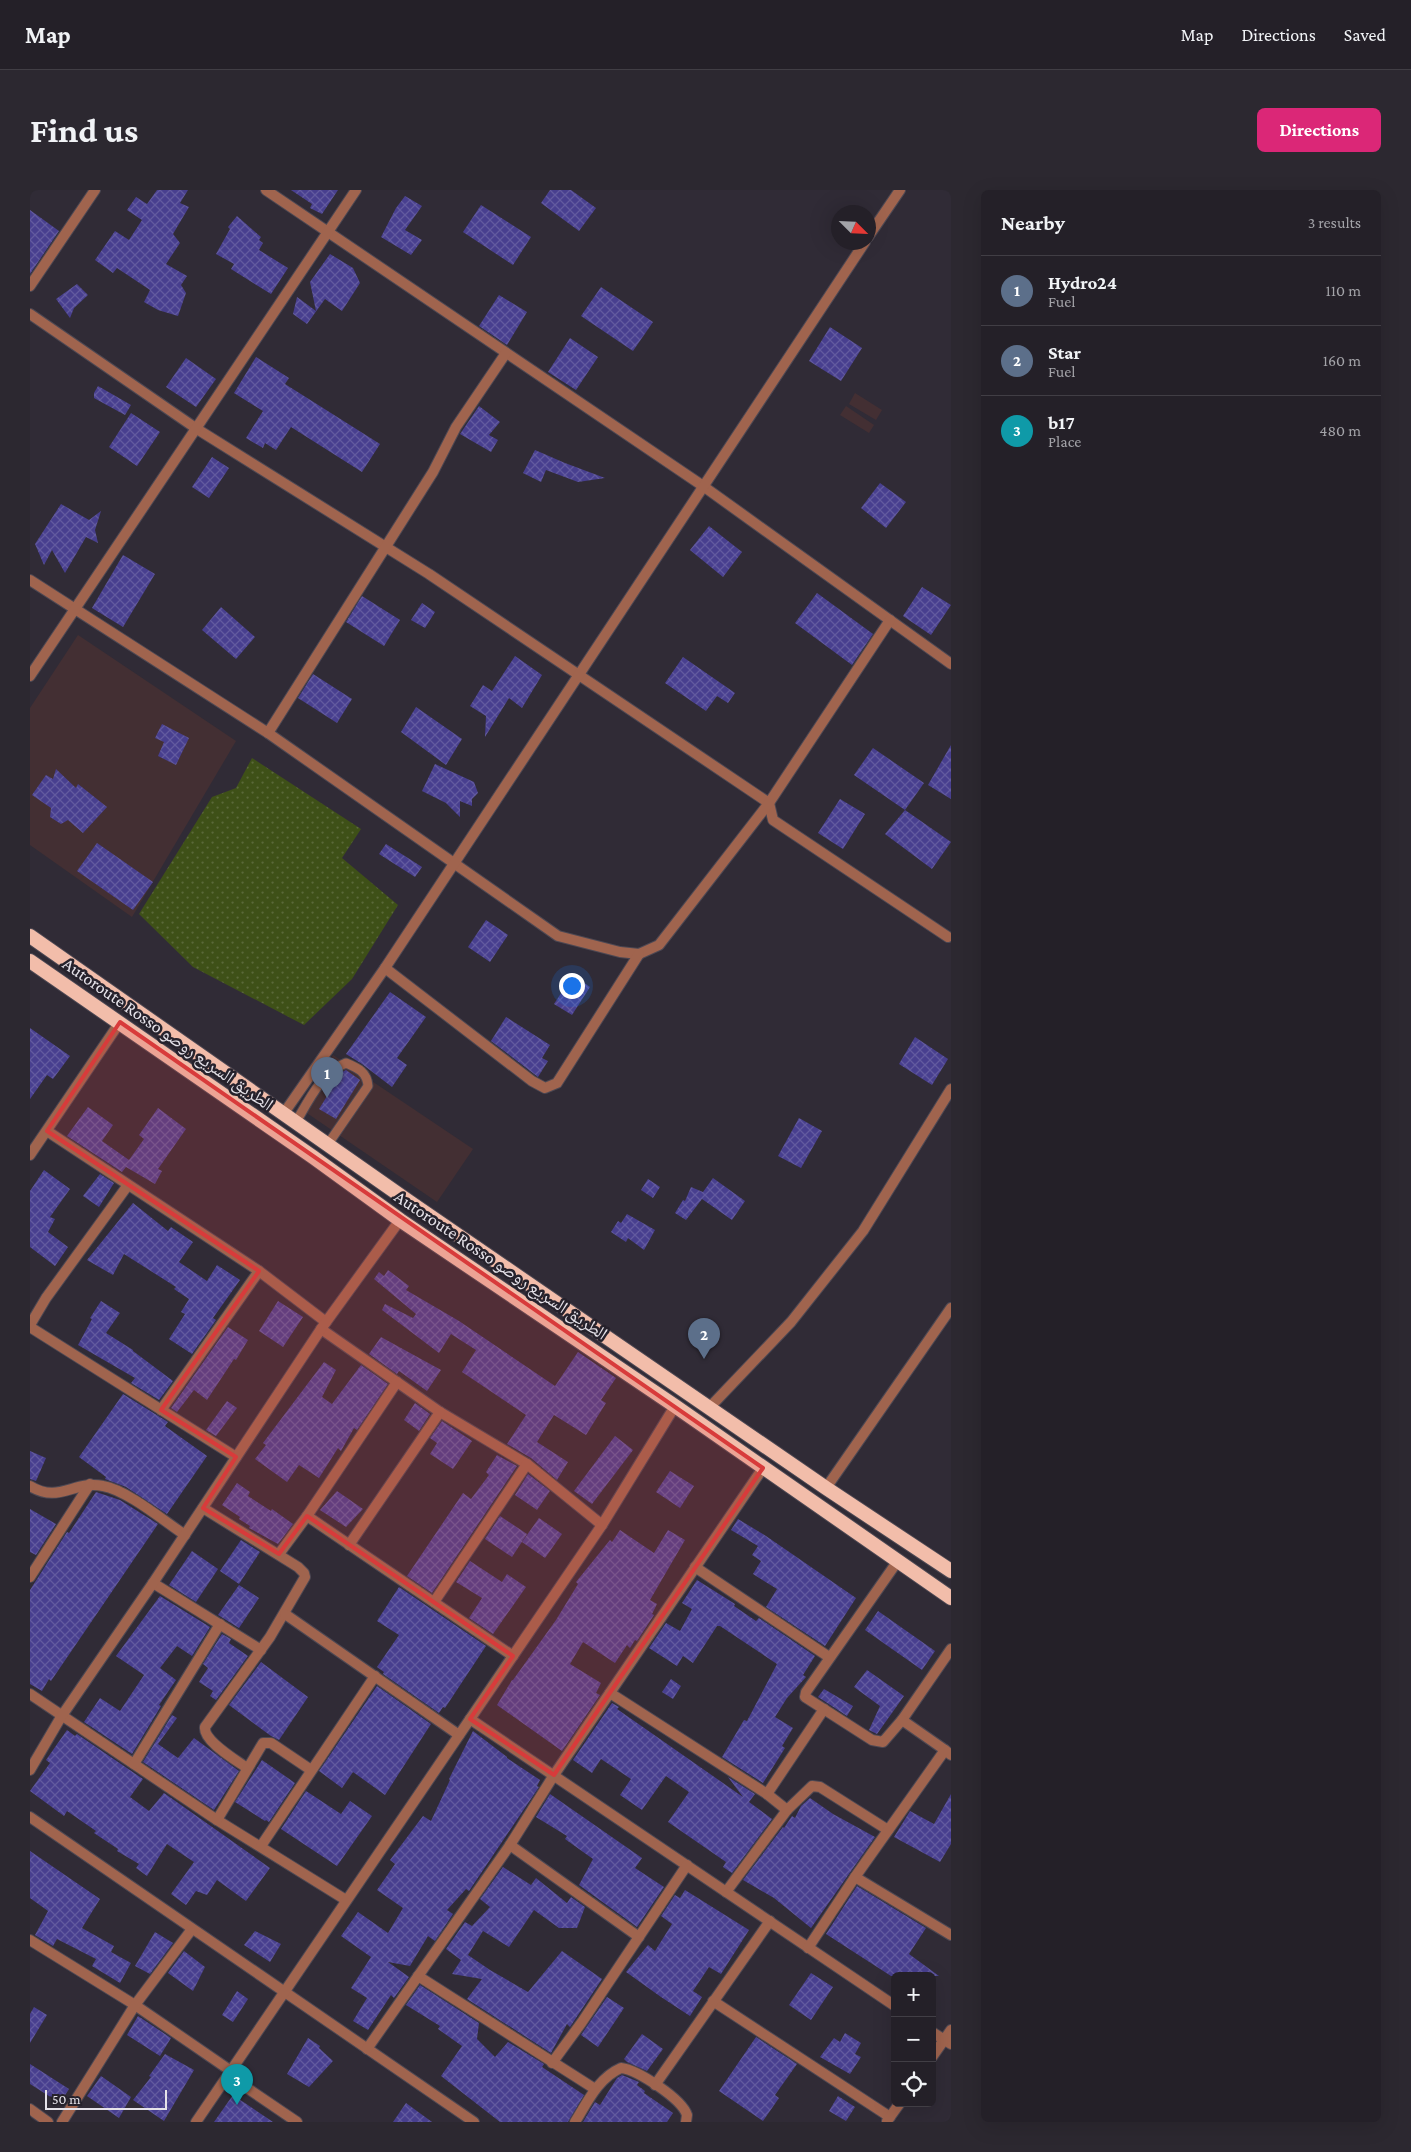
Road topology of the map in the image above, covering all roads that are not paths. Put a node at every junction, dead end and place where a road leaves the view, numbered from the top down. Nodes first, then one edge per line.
1 (95, 190) edge
2 (266, 190) edge
3 (356, 190) edge
4 (900, 190) edge
5 (876, 225) edge
6 (328, 231) junction
7 (860, 250) edge
8 (30, 286) edge
9 (30, 314) edge
10 (506, 353) junction
11 (197, 429) junction
12 (703, 486) junction
13 (385, 547) junction
14 (30, 580) edge
15 (75, 610) junction
16 (890, 620) junction
17 (951, 664) edge
18 (579, 675) junction
19 (30, 676) edge
20 (268, 732) junction
21 (769, 803) junction
22 (455, 862) junction
23 (30, 936) edge
24 (950, 937) edge
25 (639, 954) junction
26 (31, 963) edge
27 (385, 968) junction
28 (120, 1022) junction
29 (951, 1089) edge
30 (284, 1113) junction
31 (296, 1122) junction
32 (47, 1131) junction
33 (328, 1144) junction
34 (30, 1155) edge
35 (128, 1185) junction
36 (400, 1220) junction
37 (259, 1271) junction
38 (951, 1308) edge
39 (30, 1326) edge
40 (323, 1326) junction
41 (397, 1382) junction
42 (675, 1406) junction
43 (710, 1407) junction
44 (160, 1410) junction
45 (440, 1412) junction
46 (236, 1457) junction
47 (527, 1464) junction
48 (764, 1468) junction
49 (90, 1484) junction
50 (826, 1488) junction
51 (31, 1489) edge
52 (203, 1508) junction
53 (307, 1516) junction
54 (602, 1525) junction
55 (185, 1535) junction
56 (349, 1544) junction
57 (278, 1554) junction
58 (897, 1562) junction
59 (695, 1567) junction
60 (951, 1571) edge
61 (30, 1578) edge
62 (153, 1583) junction
63 (951, 1598) edge
64 (434, 1602) junction
65 (285, 1614) junction
66 (220, 1624) junction
67 (951, 1649) edge
68 (261, 1650) junction
69 (513, 1656) junction
70 (829, 1657) junction
71 (375, 1676) junction
72 (610, 1693) junction
73 (30, 1694) edge
74 (824, 1709) junction
75 (61, 1717) junction
76 (470, 1719) junction
77 (902, 1720) junction
78 (459, 1735) junction
79 (948, 1752) edge
80 (134, 1764) junction
81 (247, 1768) junction
82 (30, 1770) edge
83 (311, 1770) junction
84 (554, 1776) junction
85 (767, 1794) junction
86 (788, 1810) junction
87 (30, 1818) edge
88 (217, 1820) junction
89 (888, 1830) junction
90 (510, 1845) junction
91 (261, 1846) junction
92 (687, 1865) junction
93 (856, 1877) junction
94 (726, 1892) junction
95 (346, 1900) junction
96 (770, 1921) junction
97 (192, 1929) junction
98 (951, 1935) edge
99 (639, 1937) junction
100 (30, 1940) edge
101 (808, 1948) junction
102 (418, 1976) junction
103 (284, 1992) junction
104 (714, 2001) junction
105 (891, 2003) edge
106 (135, 2005) junction
107 (951, 2030) edge
108 (936, 2034) edge
109 (948, 2042) edge
110 (367, 2049) junction
111 (936, 2053) edge
112 (552, 2063) junction
113 (229, 2073) junction
114 (655, 2084) junction
115 (596, 2089) junction
116 (897, 2107) edge
117 (30, 2109) edge
118 (888, 2119) edge
119 (48, 2122) edge
120 (62, 2122) edge
121 (196, 2122) edge
122 (297, 2122) edge
123 (474, 2122) edge
124 (575, 2122) edge
125 (686, 2122) edge

1 - 8 street
2 - 6 street
3 - 6 street
4 - 5 street
6 - 10 street
6 - 11 street
7 - 12 street
9 - 11 street
10 - 12 street
10 - 13 street
11 - 13 street
11 - 15 street
12 - 16 street
12 - 18 street
13 - 18 street
13 - 20 street
14 - 15 street
15 - 19 street
15 - 20 street
16 - 17 street
16 - 21 street
18 - 21 street
18 - 22 street
20 - 22 street
21 - 24 street
21 - 25 street
22 - 25 street
22 - 27 street
23 - 30 highway, Autoroute Rosso الطريق السريع روصو
25 - 27 street
26 - 28 highway, Autoroute Rosso الطريق السريع روصو
27 - 30 street
28 - 32 street
28 - 36 highway, Autoroute Rosso الطريق السريع روصو
29 - 43 street
30 - 31 highway, Autoroute Rosso الطريق السريع روصو
31 - 33 highway, Autoroute Rosso الطريق السريع روصو
31 - 33 lane
32 - 34 street
32 - 35 street
33 - 43 highway, Autoroute Rosso الطريق السريع روصو
35 - 37 street
35 - 39 street
36 - 40 street
36 - 42 highway, Autoroute Rosso الطريق السريع روصو
37 - 40 street
37 - 44 street
38 - 50 street
39 - 44 street
40 - 41 street
40 - 46 street
41 - 45 street
41 - 53 street
42 - 48 highway, Autoroute Rosso الطريق السريع روصو
42 - 54 street
43 - 50 highway, Autoroute Rosso الطريق السريع روصو
44 - 46 street
45 - 47 street
45 - 56 street
46 - 52 street
47 - 54 street
47 - 64 street
48 - 58 highway, Autoroute Rosso الطريق السريع روصو
48 - 59 street
49 - 51 street
49 - 55 street
49 - 61 street
50 - 60 highway, Autoroute Rosso الطريق السريع روصو
52 - 55 street
52 - 57 street
53 - 56 street
53 - 57 street
54 - 69 street
55 - 62 street
56 - 64 street
57 - 65 street
58 - 63 highway, Autoroute Rosso الطريق السريع روصو
58 - 70 street
59 - 70 street
59 - 72 street
62 - 66 street
62 - 75 street
64 - 69 street
65 - 68 street
65 - 71 street
66 - 68 street
66 - 80 street
67 - 77 street
68 - 81 street
69 - 76 street
70 - 74 street
71 - 78 street
71 - 83 street
72 - 84 street
72 - 85 street
73 - 75 street
74 - 77 street
74 - 85 street
75 - 80 street
75 - 82 street
76 - 78 street
76 - 84 street
77 - 79 street
78 - 95 street
79 - 89 street
80 - 88 street
81 - 83 street
81 - 88 street
83 - 91 street
84 - 90 street
84 - 92 street
85 - 86 street
86 - 89 street
86 - 94 street
87 - 97 street
88 - 91 street
89 - 93 street
90 - 99 street
90 - 102 street
91 - 95 street
92 - 94 street
92 - 99 street
93 - 98 street
93 - 101 street
94 - 96 street
95 - 103 street
96 - 101 street
96 - 104 street
97 - 103 street
97 - 106 street
99 - 112 street
100 - 106 street
101 - 105 street
102 - 110 street
102 - 112 street
103 - 110 street
103 - 113 street
104 - 114 street
104 - 118 street
106 - 113 street
106 - 120 street
107 - 109 street
108 - 109 street
109 - 111 street
110 - 123 street
112 - 115 street
113 - 121 street
113 - 122 street
114 - 115 street
114 - 125 street
115 - 124 street
116 - 118 street
117 - 119 street

